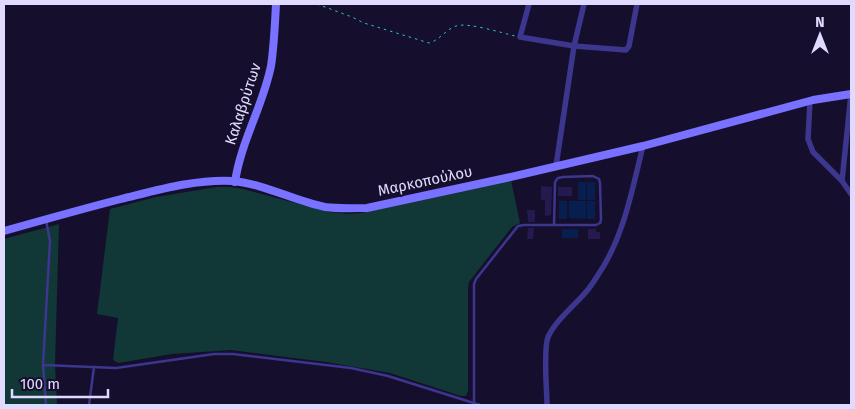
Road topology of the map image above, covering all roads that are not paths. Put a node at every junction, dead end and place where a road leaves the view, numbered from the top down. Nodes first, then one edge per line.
1 (276, 4) edge
2 (529, 4) edge
3 (584, 4) edge
4 (638, 4) edge
5 (574, 46) junction
6 (851, 94) edge
7 (810, 101) junction
8 (643, 146) junction
9 (556, 166) junction
10 (842, 181) junction
11 (235, 182) junction
12 (851, 194) edge
13 (46, 219) junction
14 (554, 224) junction
15 (4, 231) edge
16 (43, 365) junction
17 (94, 367) junction
18 (474, 403) junction
19 (46, 405) edge
20 (89, 405) edge
21 (480, 405) edge
22 (547, 405) edge

1 - 11 street, Καλαβρύτων
2 - 5 street
3 - 5 street
4 - 5 street
5 - 9 street
6 - 7 street, Μαρκοπούλου
6 - 10 street
7 - 8 street, Μαρκοπούλου
7 - 10 street
8 - 9 street, Μαρκοπούλου
8 - 22 street
9 - 11 street, Μαρκοπούλου
10 - 12 street
11 - 13 street, Μαρκοπούλου
13 - 15 street, Μαρκοπούλου
13 - 16 lane
14 - 14 lane
14 - 18 lane
16 - 17 lane
16 - 19 lane
17 - 18 lane
17 - 20 lane
18 - 21 lane

